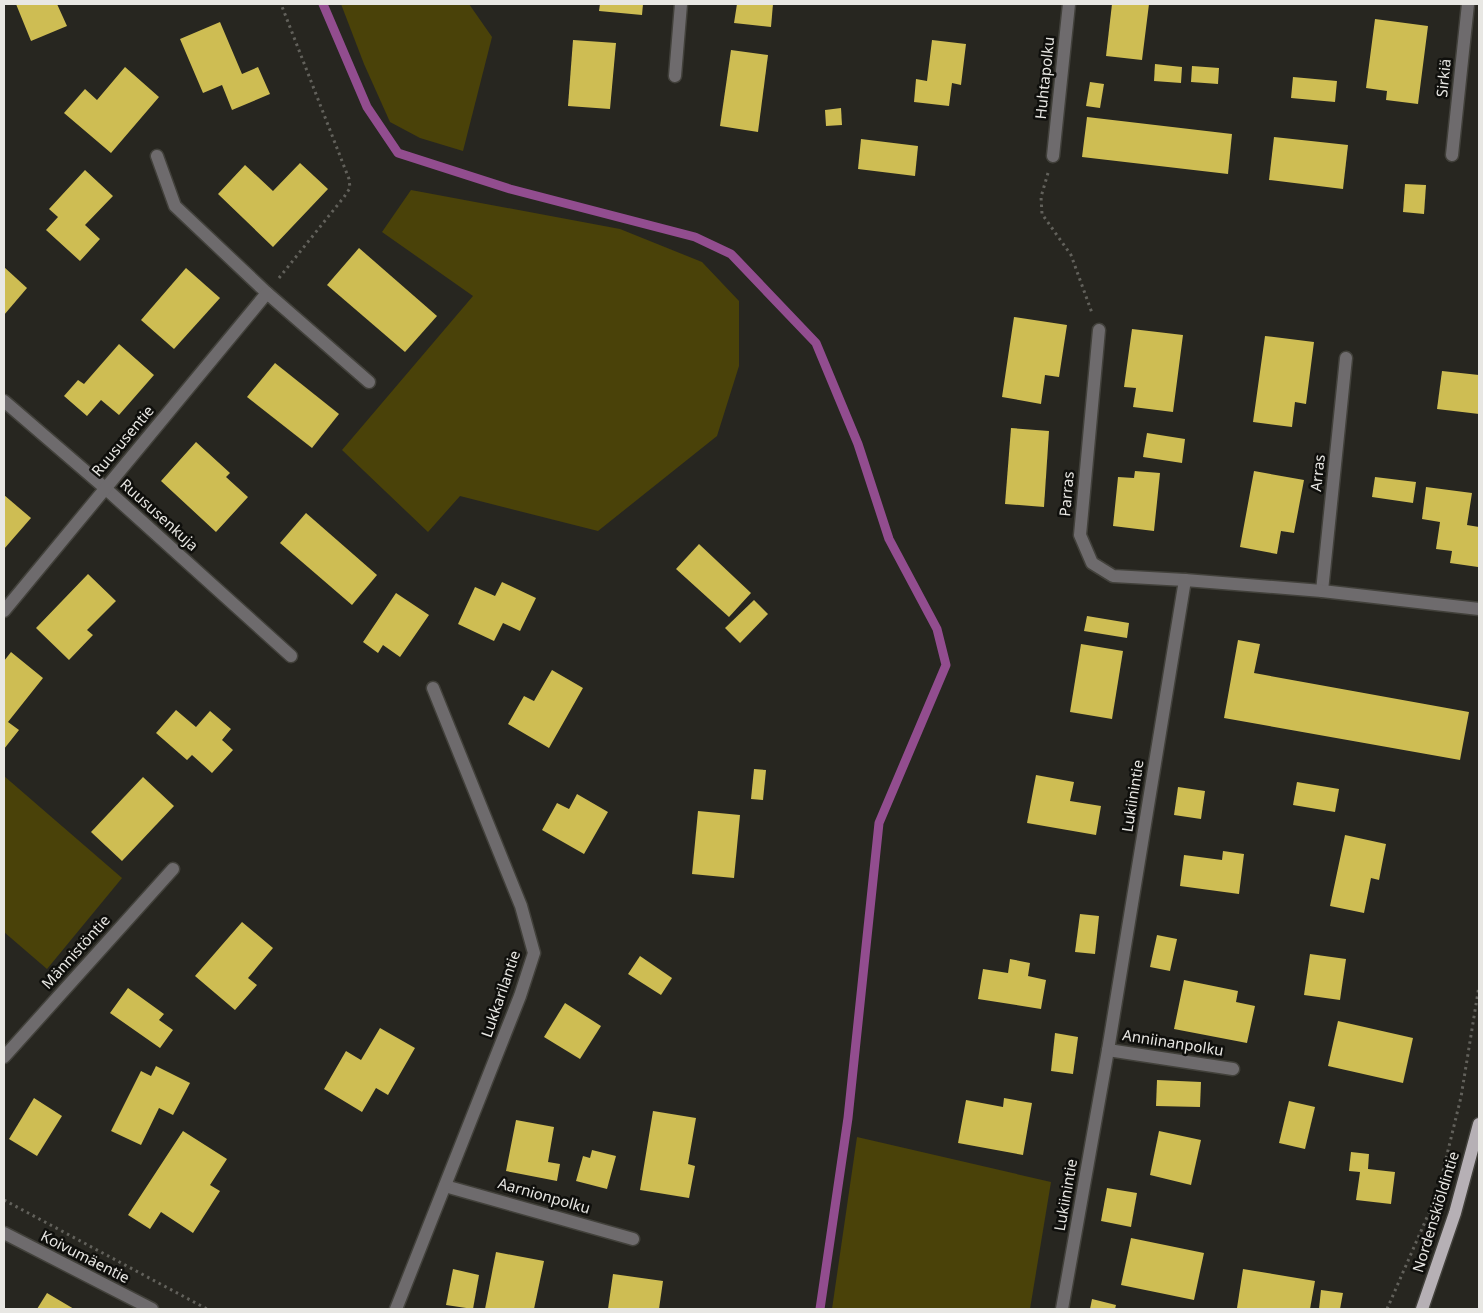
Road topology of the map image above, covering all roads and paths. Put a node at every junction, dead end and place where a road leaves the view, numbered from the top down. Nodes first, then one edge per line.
1 (281, 4) edge
2 (682, 4) edge
3 (1069, 4) edge
4 (1468, 4) edge
5 (675, 76) dead end
6 (1452, 155) dead end
7 (158, 156) dead end
8 (1054, 156) joint
9 (267, 293) junction
10 (1098, 330) joint
11 (1346, 358) dead end
12 (369, 382) dead end
13 (4, 401) edge
14 (105, 488) junction
15 (1184, 580) junction
16 (1322, 591) junction
17 (1479, 609) edge
18 (4, 611) edge
19 (290, 656) dead end
20 (433, 688) dead end
21 (173, 869) dead end
22 (1479, 986) edge
23 (1108, 1050) junction
24 (4, 1057) edge
25 (1233, 1069) dead end
26 (1479, 1124) edge
27 (1443, 1172) dead end
28 (446, 1186) junction
29 (1438, 1191) dead end
30 (4, 1200) edge
31 (6, 1239) edge
32 (633, 1239) dead end
33 (152, 1309) edge
34 (207, 1309) edge
35 (396, 1309) edge
36 (1062, 1309) edge
37 (1387, 1309) edge
38 (1422, 1309) edge

1 - 9 path
2 - 5 street
3 - 8 street, Huhtapolku
4 - 6 street, Sirkiä
7 - 9 street
8 - 10 path
9 - 12 street
9 - 14 street, Ruususentie
10 - 15 street, Parras
11 - 16 street, Arras
13 - 14 street, Ruususenkuja
14 - 18 street, Ruususentie
14 - 19 street, Ruususenkuja
15 - 16 street
15 - 23 street, Lukiinintie
16 - 17 street
20 - 28 street, Lukkarilantie
21 - 24 street, Männistöntie
22 - 27 path
23 - 25 street, Anniinanpolku
23 - 36 street, Lukiinintie
26 - 38 main road, Nordenskiöldintie
28 - 32 street, Aarnionpolku
28 - 35 street, Lukkarilantie
29 - 37 path
30 - 34 path
31 - 33 street, Koivumäentie

